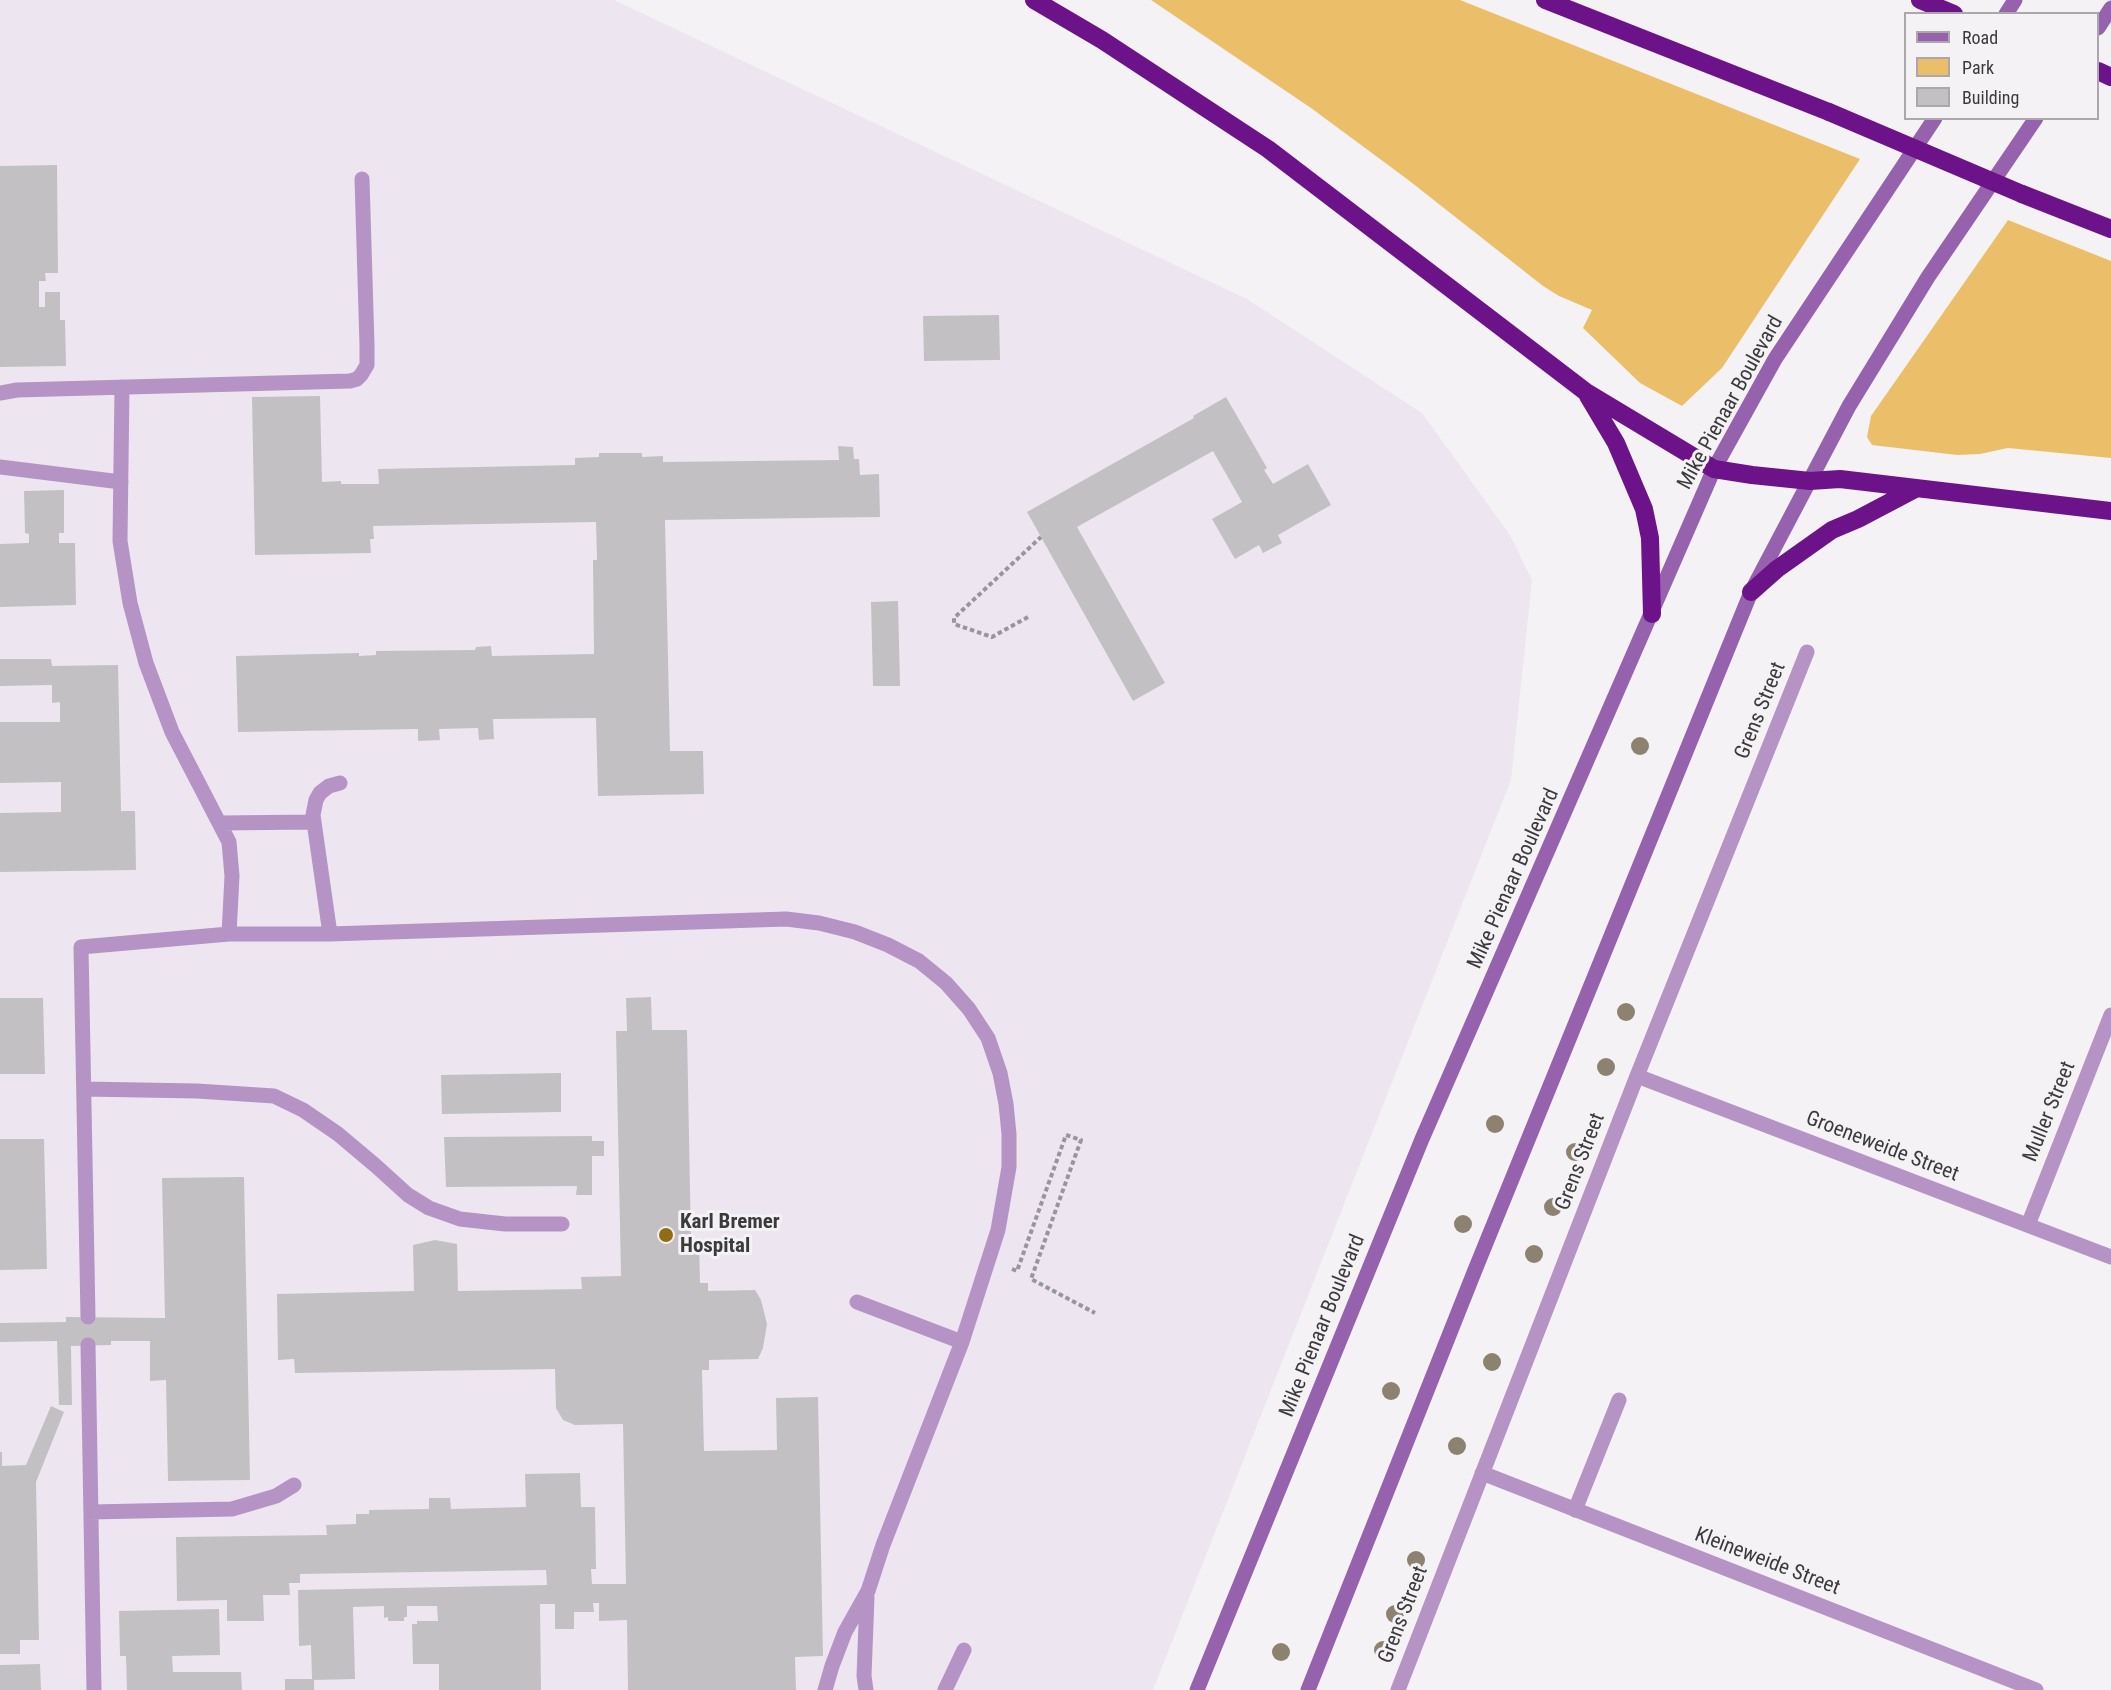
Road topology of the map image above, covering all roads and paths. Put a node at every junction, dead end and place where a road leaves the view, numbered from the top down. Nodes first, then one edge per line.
1 (1034, 0) edge
2 (1545, 0) edge
3 (1920, 0) edge
4 (2111, 8) edge
5 (1948, 11) edge
6 (2099, 25) edge
7 (1934, 120) edge
8 (2035, 120) edge
9 (362, 179) dead end
10 (2111, 229) edge
11 (122, 387) junction
12 (1586, 392) junction
13 (0, 393) edge
14 (0, 467) edge
15 (1714, 469) junction
16 (1810, 481) junction
17 (121, 482) junction
18 (1915, 489) junction
19 (2111, 512) edge
20 (1041, 537) dead end
21 (1751, 592) junction
22 (1652, 614) junction
23 (1028, 617) dead end
24 (1807, 652) dead end
25 (340, 783) dead end
26 (314, 822) junction
27 (220, 823) junction
28 (229, 934) junction
29 (330, 934) junction
30 (2111, 1015) edge
31 (1637, 1076) junction
32 (84, 1089) junction
33 (562, 1224) dead end
34 (2028, 1225) junction
35 (2111, 1257) edge
36 (987, 1261) junction
37 (857, 1302) dead end
38 (1095, 1313) dead end
39 (88, 1317) dead end
40 (962, 1342) junction
41 (88, 1345) dead end
42 (1619, 1400) dead end
43 (1482, 1473) junction
44 (294, 1485) dead end
45 (1575, 1510) junction
46 (91, 1512) junction
47 (867, 1591) junction
48 (964, 1650) dead end
49 (94, 1690) edge
50 (825, 1690) edge
51 (866, 1690) edge
52 (945, 1690) edge
53 (1197, 1690) edge
54 (1308, 1690) edge
55 (1398, 1690) edge
56 (2036, 1690) edge

1 - 12 highway
2 - 10 highway, bridge
3 - 5 highway
4 - 6 main road
7 - 15 main road, Mike Pienaar Boulevard
8 - 16 main road
9 - 11 street
11 - 13 street
11 - 17 street
12 - 15 highway
12 - 22 highway
14 - 17 street
15 - 16 highway
15 - 22 main road, Mike Pienaar Boulevard
16 - 18 highway
16 - 21 main road
17 - 27 street
18 - 19 highway
18 - 21 highway
20 - 23 path
21 - 54 main road
22 - 53 main road, Mike Pienaar Boulevard
24 - 31 street, Grens Street
25 - 26 street
26 - 27 street
26 - 29 street
27 - 28 street
28 - 29 street
28 - 32 street
29 - 36 street
30 - 34 street, Muller Street
31 - 34 street, Groeneweide Street
31 - 43 street, Grens Street
32 - 33 street
32 - 39 street
34 - 35 street, Groeneweide Street
36 - 38 path
36 - 40 street
37 - 40 street
40 - 47 street
41 - 46 street
42 - 45 street
43 - 45 street, Kleineweide Street
43 - 55 street, Grens Street
44 - 46 street
45 - 56 street, Kleineweide Street
46 - 49 street
47 - 50 street
47 - 51 street
48 - 52 street

